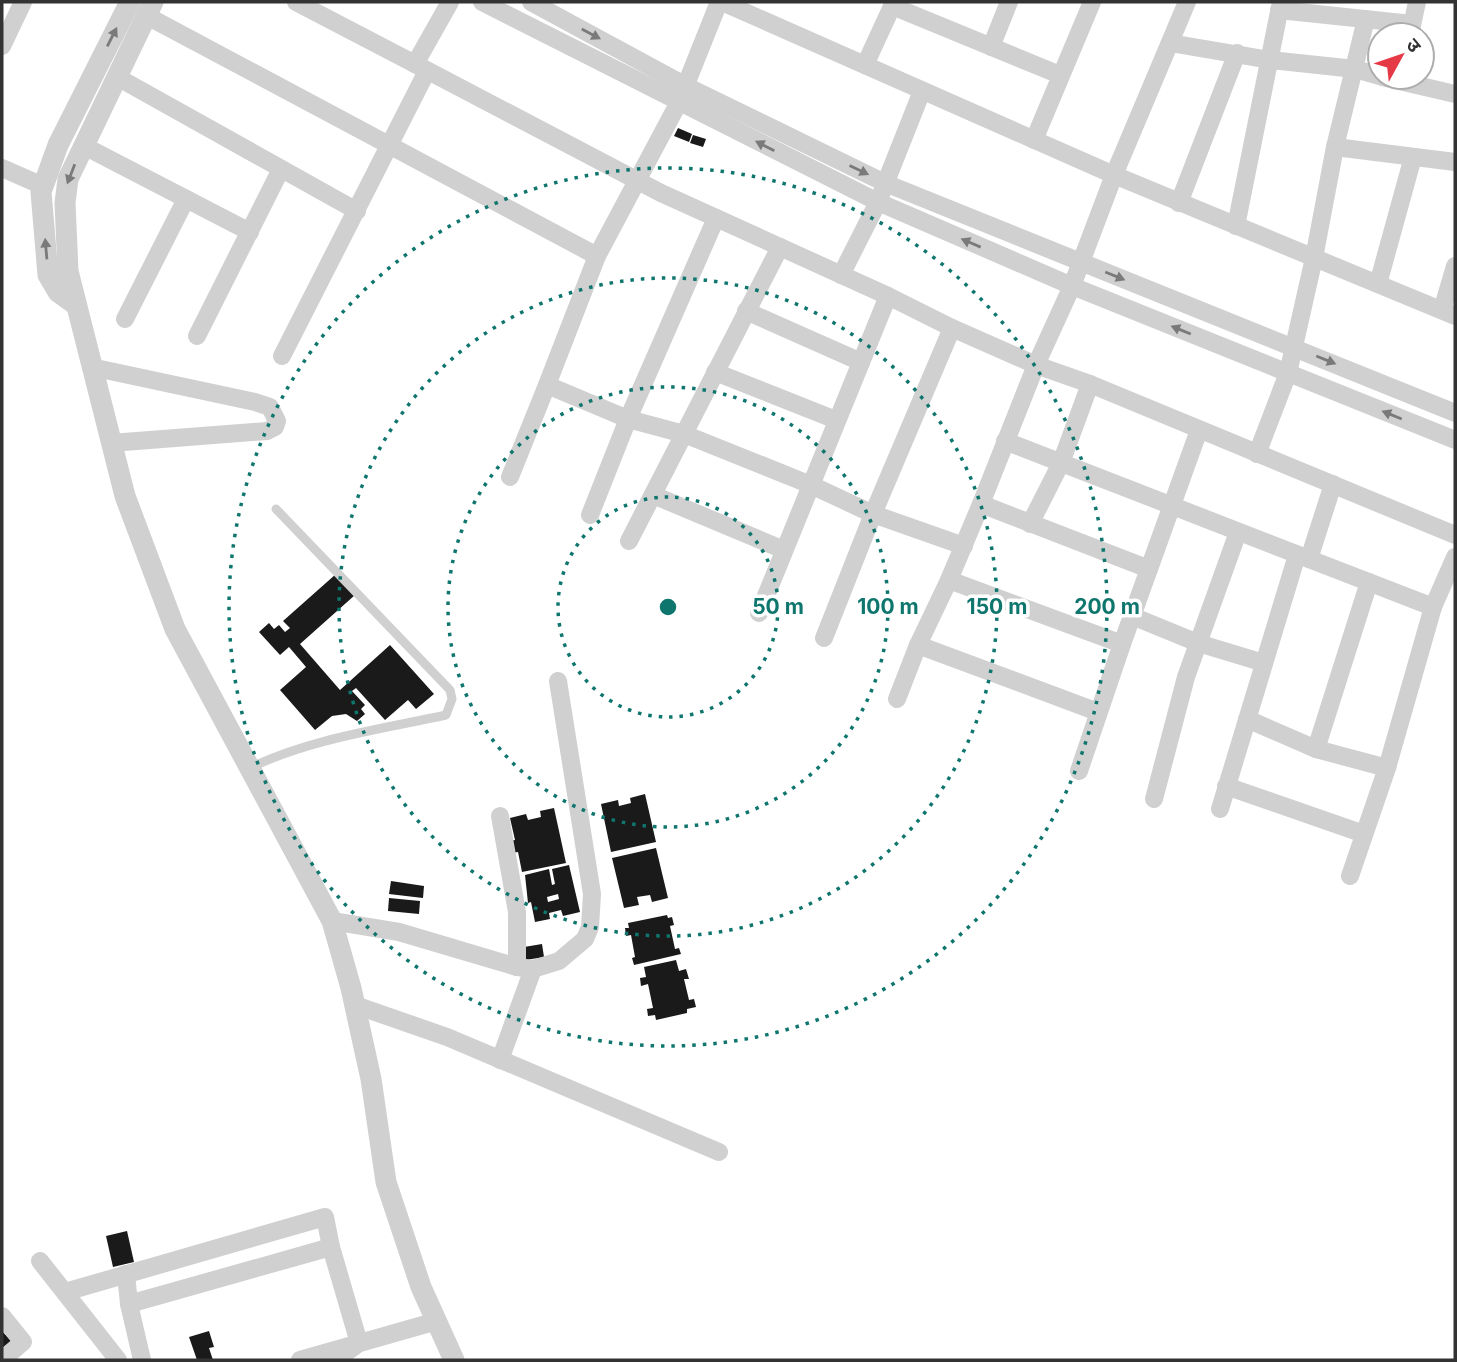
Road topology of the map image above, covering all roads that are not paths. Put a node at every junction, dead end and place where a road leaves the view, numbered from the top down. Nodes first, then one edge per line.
1 (23, 2) edge
2 (130, 2) edge
3 (296, 2) edge
4 (450, 2) edge
5 (482, 2) edge
6 (531, 2) edge
7 (721, 2) edge
8 (1009, 2) edge
9 (1092, 2) edge
10 (1187, 2) edge
11 (1417, 2) edge
12 (893, 4) edge
13 (1280, 6) edge
14 (150, 9) edge
15 (1366, 19) junction
16 (1375, 21) edge
17 (1413, 21) edge
18 (1170, 43) junction
19 (2, 46) edge
20 (991, 47) junction
21 (1237, 53) junction
22 (1270, 60) junction
23 (865, 65) junction
24 (421, 67) junction
25 (1355, 69) junction
26 (1366, 72) edge
27 (1060, 75) junction
28 (117, 77) junction
29 (1436, 89) edge
30 (922, 91) junction
31 (682, 94) junction
32 (1455, 94) edge
33 (1034, 140) junction
34 (84, 146) junction
35 (390, 147) junction
36 (1335, 147) junction
37 (1413, 157) junction
38 (1455, 162) edge
39 (2, 168) edge
40 (281, 169) junction
41 (1114, 175) junction
42 (637, 180) junction
43 (885, 183) junction
44 (43, 187) junction
45 (186, 199) junction
46 (878, 202) junction
47 (1180, 203) junction
48 (357, 211) junction
49 (716, 218) junction
50 (1236, 226) junction
51 (250, 232) junction
52 (780, 247) junction
53 (597, 257) junction
54 (1314, 258) junction
55 (1081, 262) junction
56 (1455, 267) edge
57 (841, 275) junction
58 (1378, 284) junction
59 (1072, 286) junction
60 (888, 296) junction
61 (76, 305) junction
62 (746, 311) junction
63 (1448, 313) edge
64 (125, 318) dead end
65 (952, 328) junction
66 (197, 336) dead end
67 (1294, 347) junction
68 (282, 356) dead end
69 (860, 362) junction
70 (1036, 365) junction
71 (92, 367) junction
72 (715, 372) junction
73 (1288, 373) junction
74 (547, 384) junction
75 (1090, 384) junction
76 (1455, 413) edge
77 (628, 419) junction
78 (836, 420) junction
79 (1199, 430) junction
80 (684, 434) junction
81 (1455, 440) edge
82 (1005, 441) junction
83 (111, 443) junction
84 (1257, 454) junction
85 (1061, 463) junction
86 (510, 477) dead end
87 (1333, 484) junction
88 (811, 485) junction
89 (653, 495) junction
90 (981, 504) junction
91 (1172, 506) junction
92 (276, 509) dead end
93 (873, 514) junction
94 (590, 515) dead end
95 (1030, 524) junction
96 (1238, 532) junction
97 (1455, 535) edge
98 (629, 541) dead end
99 (964, 546) junction
100 (784, 550) junction
101 (1303, 557) junction
102 (1455, 557) edge
103 (1149, 569) junction
104 (949, 580) junction
105 (1369, 582) junction
106 (1433, 607) junction
107 (759, 613) dead end
108 (1132, 616) junction
109 (824, 638) dead end
110 (1198, 643) junction
111 (1122, 644) junction
112 (918, 645) junction
113 (1264, 663) junction
114 (558, 681) dead end
115 (898, 699) dead end
116 (1098, 712) junction
117 (1247, 719) junction
118 (1316, 749) junction
119 (248, 768) junction
120 (1387, 768) junction
121 (1079, 771) dead end
122 (1226, 786) junction
123 (1154, 799) dead end
124 (1220, 809) dead end
125 (500, 816) dead end
126 (1364, 834) junction
127 (1350, 876) dead end
128 (332, 921) junction
129 (525, 968) junction
130 (355, 1005) junction
131 (500, 1060) junction
132 (719, 1152) dead end
133 (331, 1247) junction
134 (40, 1261) dead end
135 (126, 1274) junction
136 (65, 1292) junction
137 (129, 1304) junction
138 (2, 1316) edge
139 (437, 1321) junction
140 (359, 1343) junction
141 (2, 1360) edge
142 (118, 1360) edge
143 (142, 1360) edge
144 (300, 1360) edge
145 (336, 1360) edge
146 (454, 1360) edge

1 - 19 street
44 -> 2 street
3 - 24 street
4 - 24 street
5 - 31 street
6 -> 31 street
7 - 23 street
7 - 31 street
8 - 20 street
9 - 27 street
10 - 18 street
11 - 17 street
12 - 20 street
12 - 23 street
13 - 15 street
13 - 22 street
14 - 28 street
14 - 35 street
15 - 16 street
15 - 25 street
18 - 21 street
18 - 41 street
20 - 27 street
21 - 22 street
21 - 47 street
22 - 25 street
22 - 50 street
23 - 30 street
24 - 35 street
24 - 42 street
25 - 26 street
25 - 36 street
27 - 33 street
28 - 34 street
28 - 40 street
29 - 32 street
30 - 33 street
30 - 43 street
31 - 42 street
31 -> 43 street
46 -> 31 street
33 - 41 street
34 - 45 street
34 -> 61 street
35 - 48 street
35 - 53 street
36 - 37 street
36 - 54 street
37 - 38 street
37 - 58 street
39 - 44 street
40 - 48 street
40 - 51 street
41 - 47 street
41 - 55 street
42 - 49 street
42 - 53 street
43 - 46 street
43 - 55 street
61 -> 44 street
45 - 51 street
45 - 64 street
46 - 57 street
59 -> 46 street
47 - 50 street
48 - 68 street
49 - 52 street
49 - 77 street
50 - 54 street
51 - 66 street
52 - 57 street
52 - 62 street
53 - 74 street
54 - 58 street
54 - 67 street
55 - 59 street
55 -> 67 street
56 - 63 street
57 - 60 street
58 - 63 street
59 - 70 street
73 -> 59 street
60 - 65 street
60 - 69 street
61 - 71 street
62 - 69 street
62 - 72 street
65 - 70 street
65 - 93 street
67 - 73 street
67 -> 76 street
69 - 78 street
70 - 75 street
70 - 82 street
71 - 83 street
71 - 83 street
72 - 78 street
72 - 80 street
81 -> 73 street
73 - 84 street
74 - 77 street
74 - 86 street
75 - 79 street
75 - 85 street
77 - 80 street
77 - 94 street
78 - 88 street
79 - 84 street
79 - 91 street
80 - 88 street
80 - 89 street
82 - 85 street
82 - 90 street
83 - 119 street
84 - 87 street
85 - 91 street
85 - 95 street
87 - 97 street
87 - 101 street
88 - 93 street
88 - 100 street
89 - 98 street
89 - 100 street
90 - 95 street
90 - 99 street
91 - 96 street
91 - 103 street
92 - 119 lane
93 - 99 street
93 - 109 street
95 - 103 street
96 - 101 street
96 - 110 street
99 - 104 street
100 - 107 street
101 - 105 street
101 - 113 street
102 - 106 street
103 - 108 street
104 - 111 street
104 - 112 street
105 - 106 street
105 - 118 street
106 - 120 street
108 - 110 street
108 - 111 street
110 - 113 street
110 - 123 street
111 - 116 street
112 - 115 street
112 - 116 street
113 - 117 street
114 - 129 street
116 - 121 street
117 - 118 street
117 - 122 street
118 - 120 street
119 - 128 street
120 - 126 street
122 - 124 street
122 - 126 street
125 - 129 street
126 - 127 street
128 - 129 street
128 - 130 street
129 - 131 street
130 - 131 street
130 - 139 street
131 - 132 street
133 - 135 street
133 - 137 street
133 - 140 street
134 - 136 street
135 - 136 street
135 - 137 street
136 - 142 street
137 - 143 street
138 - 141 street
139 - 140 street
139 - 146 street
140 - 144 street
140 - 145 street

